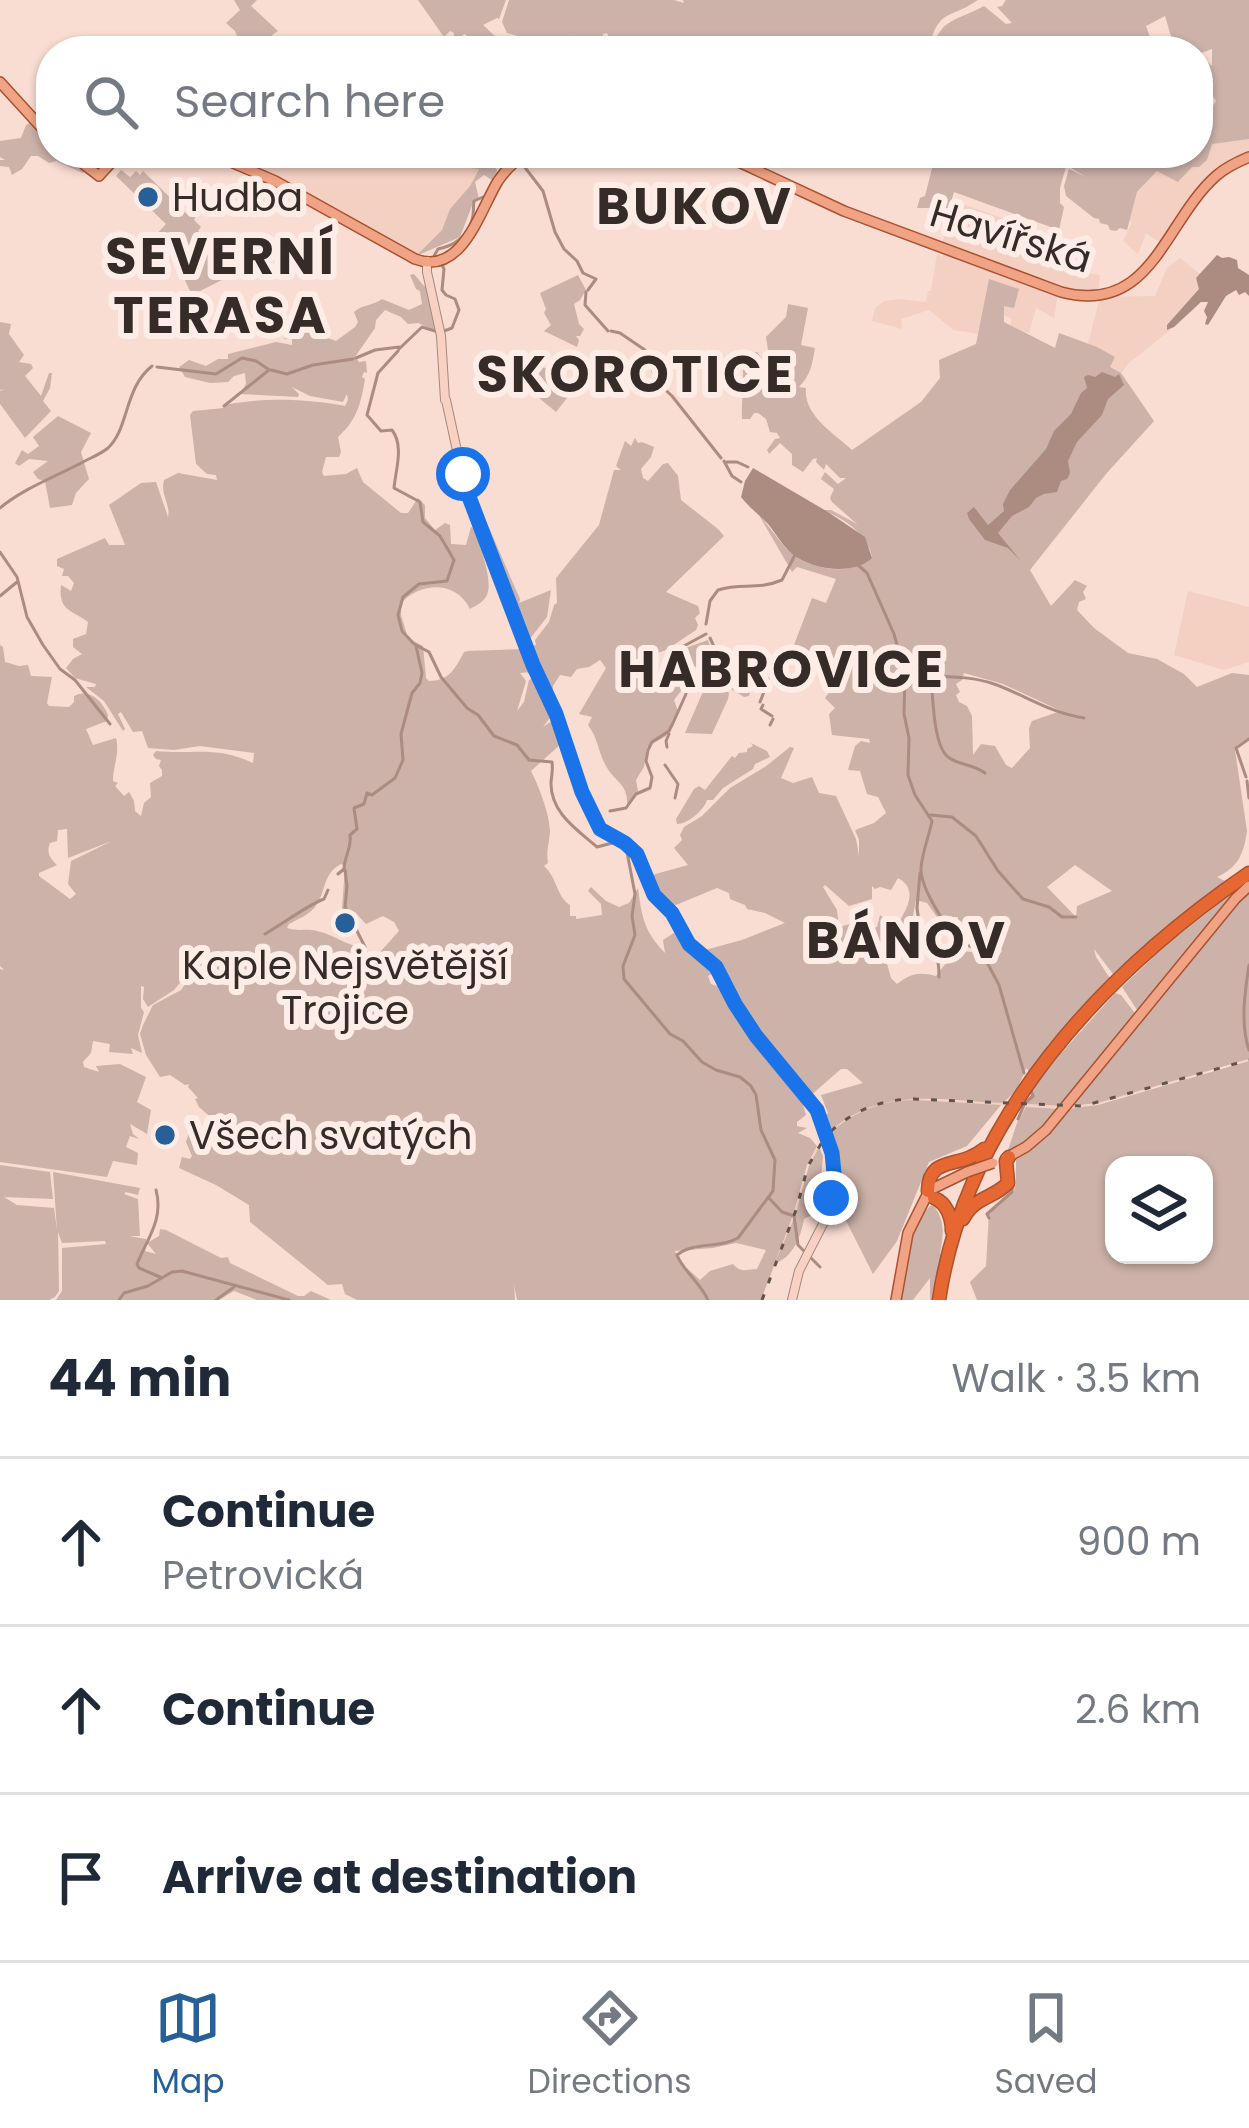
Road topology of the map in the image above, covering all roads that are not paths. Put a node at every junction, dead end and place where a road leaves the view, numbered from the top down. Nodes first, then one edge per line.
1 (0, 82) edge
2 (36, 122) edge
3 (1249, 157) edge
4 (251, 168) edge
5 (509, 168) edge
6 (753, 168) edge
7 (434, 261) junction
8 (1249, 879) edge
9 (1117, 984) junction
10 (992, 1139) junction
11 (1005, 1162) junction
12 (932, 1194) junction
13 (959, 1225) junction
14 (951, 1241) junction
15 (792, 1300) edge
16 (896, 1300) edge
17 (940, 1300) edge

1 - 2 main road
3 - 6 main road, Havířská
4 - 7 main road
5 - 7 main road
7 - 15 main road
8 - 9 highway
8 - 11 main road
9 - 10 highway
9 - 11 highway
10 - 12 highway
10 - 14 highway
11 - 12 main road, bridge
11 - 13 highway
11 - 13 highway
12 - 14 highway
12 - 16 main road
13 - 17 highway
14 - 17 highway

